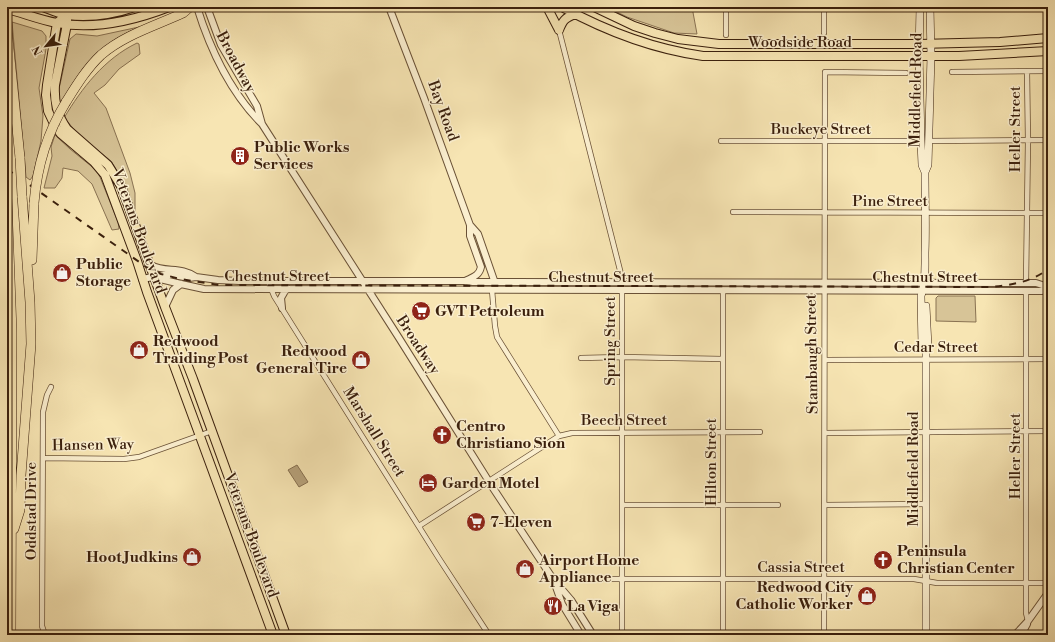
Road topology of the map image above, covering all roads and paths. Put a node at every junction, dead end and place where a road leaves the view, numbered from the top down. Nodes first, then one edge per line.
1 (43, 7) edge
2 (136, 7) edge
3 (169, 7) edge
4 (190, 7) edge
5 (197, 7) edge
6 (207, 7) edge
7 (389, 7) edge
8 (547, 7) edge
9 (562, 7) edge
10 (594, 7) edge
11 (726, 7) edge
12 (824, 7) edge
13 (920, 7) edge
14 (930, 7) edge
15 (8, 9) edge
16 (575, 14) junction
17 (67, 15) edge
18 (57, 23) junction
19 (7, 28) edge
20 (559, 30) junction
21 (824, 33) dead end
22 (726, 35) dead end
23 (1048, 38) edge
24 (919, 44) junction
25 (931, 44) junction
26 (1048, 51) edge
27 (919, 55) junction
28 (931, 56) junction
29 (1027, 71) junction
30 (1048, 71) edge
31 (952, 72) dead end
32 (906, 73) dead end
33 (262, 124) junction
34 (1048, 140) edge
35 (721, 141) dead end
36 (825, 141) junction
37 (925, 141) junction
38 (1028, 141) junction
39 (7, 198) edge
40 (733, 212) dead end
41 (824, 212) junction
42 (925, 213) junction
43 (1027, 213) junction
44 (1048, 213) edge
45 (470, 225) junction
46 (151, 265) junction
47 (154, 277) junction
48 (196, 277) junction
49 (142, 279) junction
50 (268, 281) junction
51 (362, 281) junction
52 (465, 281) junction
53 (495, 283) junction
54 (622, 283) junction
55 (1026, 283) junction
56 (181, 284) junction
57 (824, 287) junction
58 (924, 287) junction
59 (1048, 288) edge
60 (271, 289) junction
61 (288, 289) junction
62 (367, 289) junction
63 (492, 290) junction
64 (622, 290) junction
65 (723, 290) junction
66 (1026, 291) junction
67 (30, 302) junction
68 (165, 307) junction
69 (282, 308) junction
70 (926, 355) junction
71 (622, 357) junction
72 (581, 358) dead end
73 (723, 359) junction
74 (1026, 359) junction
75 (1048, 359) edge
76 (825, 360) junction
77 (51, 387) dead end
78 (212, 431) junction
79 (1027, 431) junction
80 (1048, 431) edge
81 (622, 432) junction
82 (722, 432) junction
83 (760, 432) dead end
84 (926, 432) junction
85 (825, 433) junction
86 (199, 436) junction
87 (559, 436) junction
88 (43, 458) junction
89 (489, 482) junction
90 (723, 504) junction
91 (926, 504) junction
92 (622, 505) junction
93 (778, 505) dead end
94 (825, 505) junction
95 (420, 526) junction
96 (11, 538) junction
97 (249, 572) junction
98 (622, 578) junction
99 (722, 578) junction
100 (553, 579) junction
101 (824, 579) junction
102 (926, 581) junction
103 (267, 583) junction
104 (1026, 583) junction
105 (1048, 583) edge
106 (1048, 593) edge
107 (1028, 621) junction
108 (11, 635) edge
109 (45, 635) edge
110 (273, 635) edge
111 (286, 635) edge
112 (489, 635) edge
113 (581, 635) edge
114 (593, 635) edge
115 (622, 635) edge
116 (723, 635) edge
117 (824, 635) edge
118 (926, 635) edge
119 (1015, 635) edge
120 (1021, 635) edge

1 - 17 main road
2 - 17 main road
3 - 17 main road
4 - 67 highway, bridge
5 - 33 street, Broadway
6 - 33 street, Broadway
7 - 45 street, Bay Road
8 - 20 main road
9 - 16 main road, Woodside Road
10 - 24 main road, Woodside Road
11 - 22 street
12 - 21 street
13 - 24 main road, Middlefield Road
14 - 25 main road, Middlefield Road
15 - 18 main road
16 - 20 main road
16 - 27 main road, Woodside Road
17 - 18 main road
17 - 46 main road, Veterans Boulevard
18 - 49 main road, Veterans Boulevard
19 - 67 highway, bridge
20 - 54 street, Spring Street
23 - 25 main road, Woodside Road
24 - 25 main road, Woodside Road
24 - 27 main road, Middlefield Road
25 - 28 main road, Middlefield Road
26 - 28 main road, Woodside Road
27 - 28 main road, Woodside Road
27 - 37 main road, Middlefield Road
28 - 37 main road, Middlefield Road
29 - 30 street
29 - 31 street
29 - 38 street, Heller Street
32 - 36 street, Stambaugh Street
33 - 51 street, Broadway
34 - 38 street, Buckeye Street
35 - 36 street, Buckeye Street
36 - 37 street, Buckeye Street
36 - 41 street, Stambaugh Street
37 - 38 street, Buckeye Street
37 - 42 main road, Middlefield Road
38 - 43 street, Heller Street
39 - 96 highway
40 - 41 street, Pine Street
41 - 42 street, Pine Street
41 - 57 street, Stambaugh Street
42 - 43 street, Pine Street
42 - 58 main road, Middlefield Road
43 - 44 street, Pine Street
43 - 55 street, Heller Street
45 - 52 street, Bay Road
45 - 53 street, Bay Road
46 - 47 main road, Veterans Boulevard
46 - 48 street
47 - 48 street, Chestnut Street
47 - 49 street, Chestnut Street
47 - 56 street, Chestnut Street
47 - 68 main road, Veterans Boulevard
48 - 50 street, Chestnut Street
49 - 86 main road, Veterans Boulevard
50 - 51 street, Chestnut Street
50 - 60 street, Marshall Street
51 - 52 street, Chestnut Street
51 - 62 street, Broadway
52 - 53 street, Chestnut Street
53 - 54 street, Chestnut Street
54 - 57 street, Chestnut Street
54 - 64 street, Spring Street
55 - 58 street, Chestnut Street
55 - 59 street, Chestnut Street
56 - 60 street, Chestnut Street
56 - 68 street
57 - 58 street, Chestnut Street
57 - 65 street, Chestnut Street
57 - 76 street, Stambaugh Street
58 - 66 street, Chestnut Street
58 - 70 main road, Middlefield Road
59 - 66 street, Chestnut Street
60 - 61 street, Chestnut Street
60 - 69 street, Marshall Street
61 - 62 street, Chestnut Street
61 - 69 street
62 - 63 street, Chestnut Street
62 - 89 street, Broadway
63 - 64 street, Chestnut Street
63 - 87 street
64 - 65 street, Chestnut Street
64 - 71 street, Spring Street
65 - 73 street, Hilton Street
66 - 74 street, Heller Street
67 - 96 highway
68 - 78 main road, Veterans Boulevard
69 - 95 street, Marshall Street
70 - 74 street, Cedar Street
70 - 76 street, Cedar Street
70 - 84 main road, Middlefield Road
71 - 72 street
71 - 73 street
71 - 81 street, Spring Street
73 - 82 street, Hilton Street
74 - 75 street, Cedar Street
74 - 79 street, Heller Street
76 - 85 street, Stambaugh Street
77 - 88 street, Oddstad Drive
78 - 86 street, Hansen Way
78 - 103 main road, Veterans Boulevard
79 - 80 street
79 - 84 street
79 - 104 street, Heller Street
81 - 82 street, Beech Street
81 - 87 street, Beech Street
81 - 92 street, Spring Street
82 - 83 street, Beech Street
82 - 90 street, Hilton Street
84 - 85 street
84 - 91 main road, Middlefield Road
85 - 94 street, Stambaugh Street
86 - 88 street, Hansen Way
86 - 97 main road, Veterans Boulevard
87 - 89 street, Beech Street
88 - 109 street, Oddstad Drive
89 - 95 street, Beech Street
89 - 100 street, Broadway
90 - 92 street
90 - 93 street
90 - 99 street, Hilton Street
91 - 94 street
91 - 102 main road, Middlefield Road
92 - 98 street, Spring Street
94 - 101 street, Stambaugh Street
95 - 112 street, Marshall Street
96 - 108 highway
97 - 103 main road
97 - 110 main road, Veterans Boulevard
98 - 99 street, Cassia Street
98 - 100 street, Cassia Street
98 - 115 street, Spring Street
99 - 101 street, Cassia Street
99 - 116 street, Hilton Street
100 - 113 street, Broadway
100 - 114 street, Broadway
101 - 102 street, Cassia Street
101 - 117 street, Stambaugh Street
102 - 104 street, Cassia Street
102 - 118 main road, Middlefield Road
103 - 111 main road, Veterans Boulevard
104 - 105 street, Cassia Street
104 - 107 street, Heller Street
106 - 107 street
107 - 119 street
107 - 120 street

